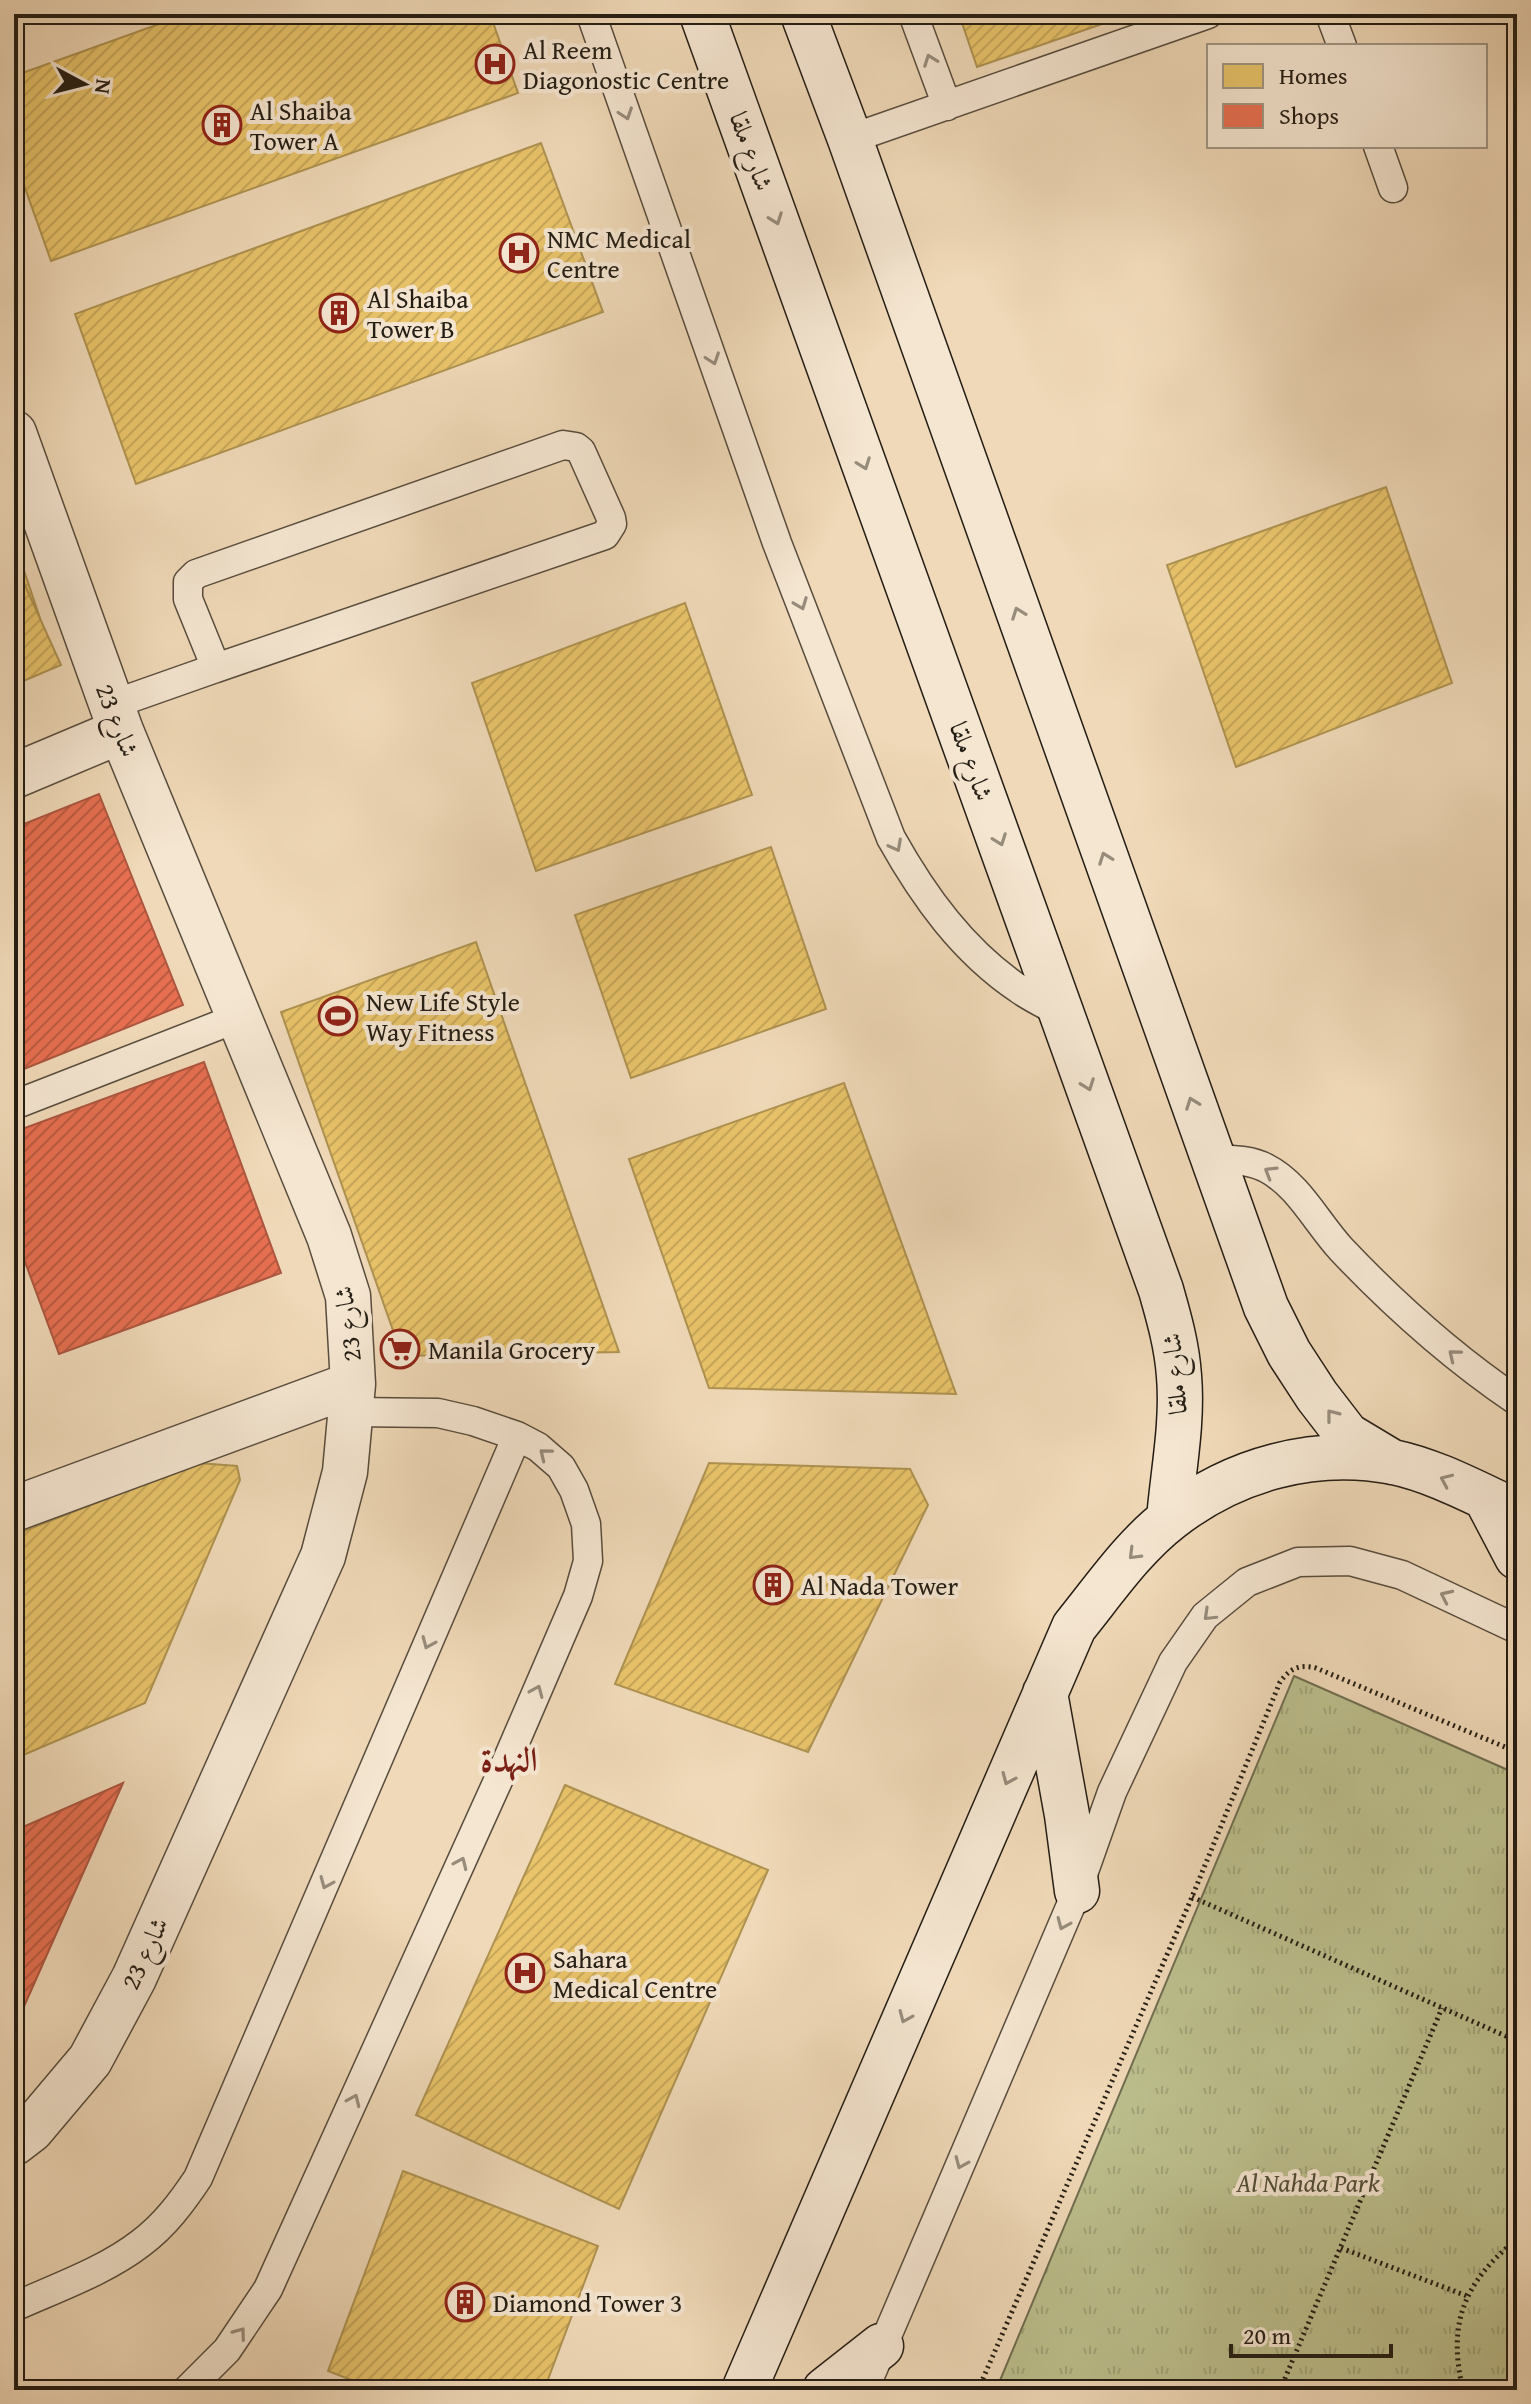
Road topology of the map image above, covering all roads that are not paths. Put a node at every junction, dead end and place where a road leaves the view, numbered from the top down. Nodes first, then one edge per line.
1 (591, 14) edge
2 (702, 14) edge
3 (803, 14) edge
4 (913, 14) edge
5 (1208, 14) edge
6 (1330, 14) edge
7 (1341, 44) edge
8 (947, 106) junction
9 (850, 139) junction
10 (1379, 148) edge
11 (1393, 188) dead end
12 (14, 433) edge
13 (216, 668) junction
14 (116, 718) junction
15 (14, 776) edge
16 (1063, 1014) junction
17 (240, 1017) junction
18 (14, 1105) edge
19 (1212, 1159) junction
20 (352, 1398) junction
21 (1517, 1401) edge
22 (517, 1436) junction
23 (1392, 1462) junction
24 (1502, 1505) edge
25 (14, 1509) edge
26 (1169, 1519) junction
27 (1517, 1557) edge
28 (1517, 1629) edge
29 (1045, 1693) junction
30 (1077, 1891) junction
31 (14, 2143) edge
32 (14, 2307) edge
33 (881, 2346) junction
34 (187, 2390) edge
35 (744, 2390) edge
36 (825, 2390) edge
37 (864, 2390) edge

1 -> 16 lane
2 -> 16 street, شارع ملقا
3 - 9 street
8 -> 4 lane
5 - 8 lane
6 - 7 lane
8 - 9 lane
19 -> 9 street
10 - 11 lane
12 - 14 street, شارع 23
13 - 13 lane
13 - 14 lane
14 - 15 street
14 - 17 street, شارع 23
16 -> 26 street, شارع ملقا
17 - 18 lane
17 - 20 street, شارع 23
21 -> 19 lane
23 -> 19 street
20 - 22 lane
20 - 25 street
20 - 31 street, شارع 23
22 -> 32 lane
34 -> 22 lane
24 -> 23 street
23 - 26 street
24 - 27 street
26 -> 29 street
28 -> 30 lane
29 - 30 street
29 -> 35 street
30 -> 33 lane
33 - 36 street
33 - 37 lane

